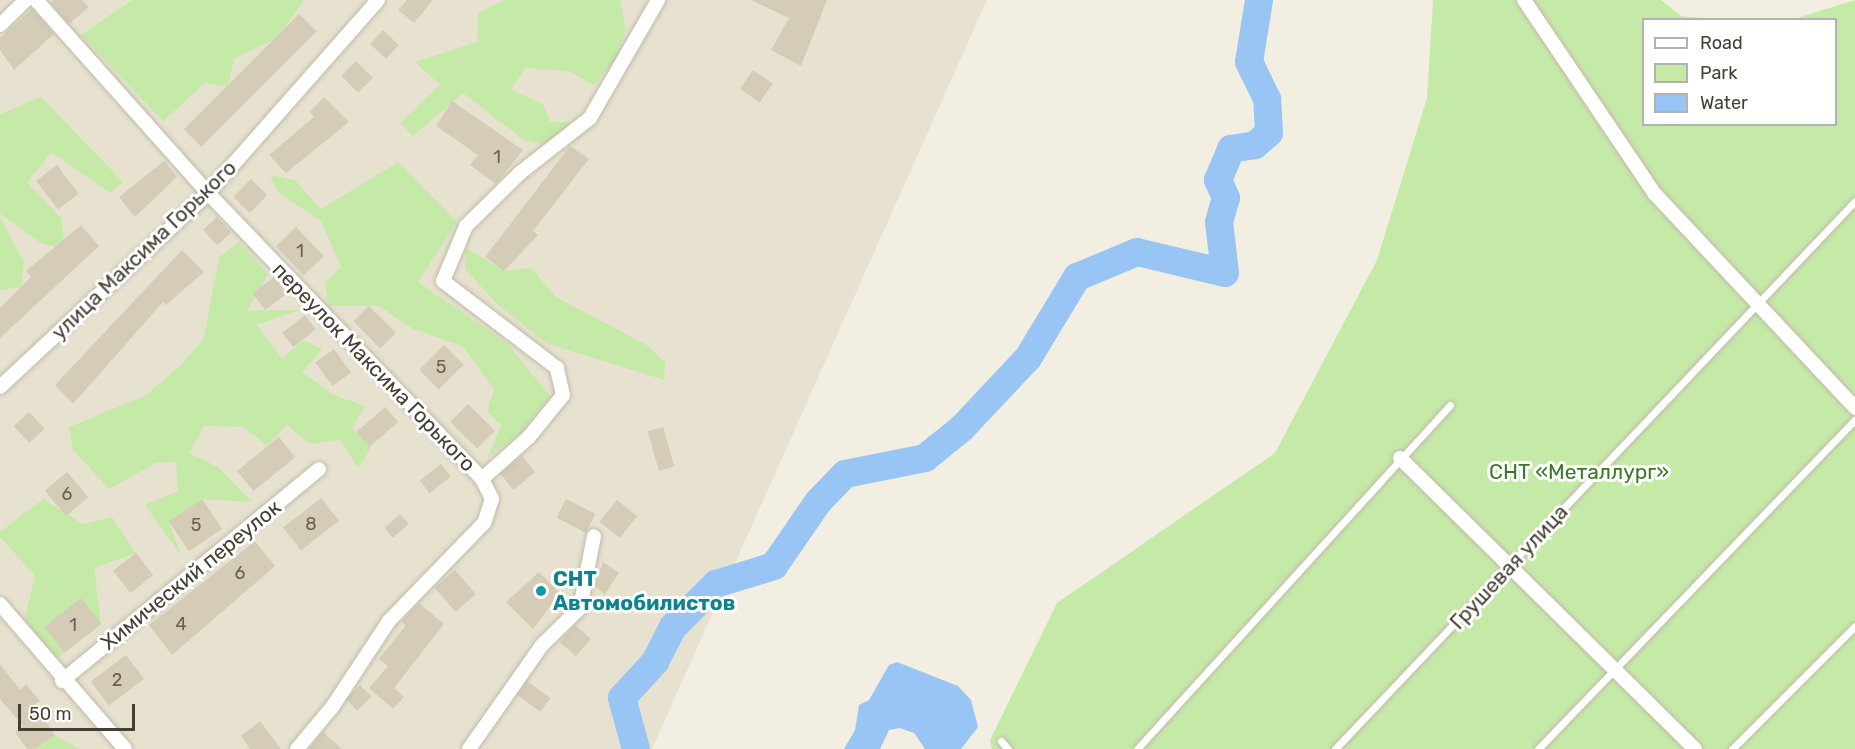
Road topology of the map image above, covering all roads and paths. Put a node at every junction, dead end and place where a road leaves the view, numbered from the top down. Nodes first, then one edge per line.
1 (26, 0) edge
2 (36, 0) edge
3 (378, 0) edge
4 (658, 0) edge
5 (1524, 0) edge
6 (0, 25) edge
7 (208, 193) junction
8 (1855, 201) edge
9 (1755, 304) junction
10 (0, 387) edge
11 (1450, 405) dead end
12 (1855, 408) edge
13 (1855, 420) edge
14 (1400, 458) junction
15 (320, 470) dead end
16 (482, 479) junction
17 (594, 536) dead end
18 (1509, 567) junction
19 (0, 604) edge
20 (1855, 626) edge
21 (1615, 670) junction
22 (62, 681) junction
23 (1001, 741) dead end
24 (125, 749) edge
25 (297, 749) edge
26 (469, 749) edge
27 (1008, 749) edge
28 (1137, 749) edge
29 (1335, 749) edge
30 (1538, 749) edge
31 (1695, 749) edge
32 (1732, 749) edge

1 - 6 street
2 - 7 street, переулок Максима Горького
3 - 7 street, улица Максима Горького
4 - 16 street
5 - 9 street
7 - 10 street, улица Максима Горького
7 - 16 street, переулок Максима Горького
8 - 9 lane, Грушевая улица
9 - 12 street
9 - 18 lane, Грушевая улица
11 - 14 lane
13 - 21 lane
14 - 18 street
14 - 28 lane
15 - 22 street, Химический переулок
16 - 25 street, переулок Максима Горького
17 - 26 street
18 - 21 street
18 - 29 lane, Грушевая улица
19 - 22 street
20 - 32 lane
21 - 30 lane
21 - 31 street
22 - 24 street
23 - 27 lane

